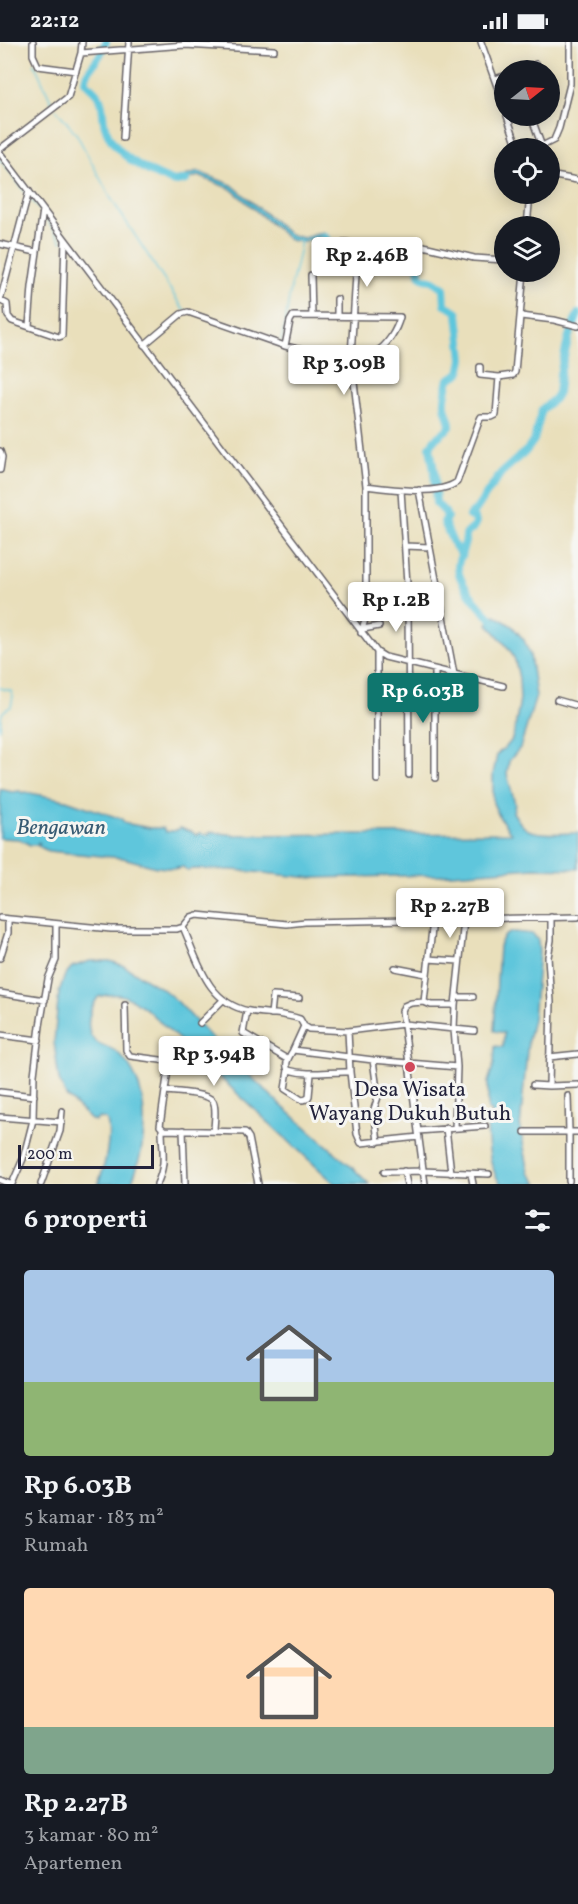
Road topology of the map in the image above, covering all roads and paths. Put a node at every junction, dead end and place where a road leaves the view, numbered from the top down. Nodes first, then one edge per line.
1 (33, 42) edge
2 (82, 42) edge
3 (129, 42) edge
4 (481, 42) edge
5 (570, 42) edge
6 (185, 44) edge
7 (128, 49) junction
8 (274, 50) dead end
9 (81, 53) junction
10 (76, 71) junction
11 (494, 76) edge
12 (123, 138) dead end
13 (554, 138) edge
14 (0, 151) edge
15 (560, 177) edge
16 (577, 180) edge
17 (29, 191) junction
18 (43, 210) junction
19 (65, 240) junction
20 (345, 242) dead end
21 (0, 244) edge
22 (14, 247) junction
23 (361, 247) junction
24 (36, 252) junction
25 (494, 259) edge
26 (311, 275) dead end
27 (523, 282) edge
28 (337, 299) dead end
29 (0, 301) edge
30 (312, 316) junction
31 (337, 316) junction
32 (353, 316) junction
33 (520, 316) junction
34 (29, 326) junction
35 (578, 326) edge
36 (285, 344) junction
37 (144, 345) junction
38 (351, 354) junction
39 (480, 367) dead end
40 (499, 377) junction
41 (0, 451) edge
42 (0, 470) edge
43 (366, 486) junction
44 (401, 490) junction
45 (420, 490) junction
46 (405, 546) junction
47 (430, 547) junction
48 (439, 591) junction
49 (407, 596) junction
50 (366, 599) junction
51 (379, 626) dead end
52 (362, 631) junction
53 (377, 652) junction
54 (408, 663) junction
55 (435, 670) junction
56 (454, 674) junction
57 (470, 678) junction
58 (503, 686) dead end
59 (558, 700) dead end
60 (464, 702) dead end
61 (419, 704) dead end
62 (434, 705) junction
63 (578, 706) edge
64 (409, 775) dead end
65 (435, 778) dead end
66 (377, 780) dead end
67 (551, 917) junction
68 (578, 917) edge
69 (0, 918) edge
70 (8, 919) junction
71 (433, 920) junction
72 (464, 920) junction
73 (57, 924) junction
74 (183, 927) junction
75 (0, 958) edge
76 (428, 959) junction
77 (459, 961) junction
78 (395, 968) dead end
79 (426, 974) junction
80 (0, 993) edge
81 (456, 997) junction
82 (473, 997) dead end
83 (299, 998) dead end
84 (45, 1000) junction
85 (223, 1000) junction
86 (424, 1002) junction
87 (125, 1005) dead end
88 (455, 1005) junction
89 (247, 1011) junction
90 (271, 1014) junction
91 (200, 1023) dead end
92 (404, 1024) junction
93 (304, 1026) junction
94 (454, 1029) junction
95 (348, 1031) junction
96 (474, 1032) dead end
97 (0, 1035) edge
98 (39, 1040) junction
99 (293, 1050) junction
100 (578, 1054) edge
101 (348, 1057) junction
102 (549, 1058) junction
103 (287, 1059) junction
104 (373, 1060) junction
105 (409, 1063) junction
106 (457, 1067) junction
107 (288, 1070) junction
108 (351, 1072) junction
109 (311, 1074) junction
110 (533, 1085) dead end
111 (578, 1085) edge
112 (549, 1086) junction
113 (165, 1091) junction
114 (0, 1092) edge
115 (34, 1096) junction
116 (568, 1096) dead end
117 (62, 1111) dead end
118 (578, 1113) edge
119 (569, 1114) junction
120 (0, 1117) edge
121 (33, 1120) junction
122 (62, 1122) junction
123 (485, 1126) dead end
124 (446, 1128) junction
125 (455, 1128) junction
126 (162, 1129) junction
127 (183, 1130) junction
128 (214, 1130) junction
129 (525, 1132) dead end
130 (569, 1132) junction
131 (578, 1132) edge
132 (418, 1134) junction
133 (378, 1142) junction
134 (404, 1171) junction
135 (423, 1171) junction
136 (384, 1172) dead end
137 (451, 1173) junction
138 (471, 1174) junction
139 (489, 1174) dead end
140 (0, 1180) edge
141 (569, 1181) dead end
142 (11, 1184) edge
143 (41, 1184) edge
144 (157, 1184) edge
145 (185, 1184) edge
146 (258, 1184) edge
147 (407, 1184) edge
148 (425, 1184) edge
149 (472, 1184) edge

1 - 10 street
2 - 9 street
3 - 7 street
4 - 11 street
5 - 13 street
6 - 7 street
6 - 8 street
7 - 9 street
7 - 12 street
9 - 10 street
10 - 14 street
14 - 17 street
15 - 16 street
17 - 18 street
17 - 22 street
18 - 19 street
18 - 24 street
19 - 34 street
19 - 37 street
20 - 23 street
21 - 22 street
22 - 24 street
22 - 29 street
23 - 25 street
23 - 32 street
24 - 34 street
26 - 30 street
27 - 33 street
28 - 31 street
29 - 34 street
30 - 31 street
30 - 36 street
31 - 32 street
32 - 38 street
32 - 38 street
33 - 35 street
33 - 40 street
36 - 37 street
36 - 38 street
37 - 52 street
38 - 43 street
39 - 40 street
40 - 45 street
41 - 42 street
43 - 44 street
43 - 50 street
44 - 45 street
44 - 46 street
45 - 47 street
46 - 47 street
46 - 49 street
47 - 48 street
48 - 49 street
48 - 56 street
49 - 50 street
49 - 54 street
50 - 52 street
51 - 52 street
52 - 53 street
53 - 54 street
53 - 66 street
54 - 55 street
54 - 64 street
55 - 56 street
55 - 62 street
56 - 57 street
57 - 58 street
57 - 60 street
59 - 63 street
61 - 62 street
62 - 65 street
67 - 68 street
67 - 72 street
67 - 102 street
69 - 70 street
70 - 73 street
70 - 75 street
71 - 72 street
71 - 74 street
71 - 76 street
72 - 77 street
73 - 74 street
73 - 84 street
74 - 85 street
76 - 77 street
76 - 79 street
77 - 81 street
78 - 79 street
79 - 86 street
80 - 84 street
81 - 82 street
81 - 88 street
83 - 90 street
84 - 98 street
85 - 89 street
85 - 91 street
86 - 88 street
86 - 92 street
87 - 113 street
88 - 94 street
89 - 90 street
89 - 103 street
90 - 93 street
92 - 94 street
92 - 95 street
92 - 105 street
93 - 95 street
93 - 99 street
94 - 96 street
94 - 106 street
95 - 101 street
97 - 98 street
98 - 115 street
99 - 101 street
99 - 103 street
100 - 102 street
101 - 104 street
101 - 108 street
102 - 112 street
103 - 107 street
104 - 105 street
104 - 133 street
105 - 106 street
105 - 132 street
106 - 125 street
107 - 109 street
107 - 109 street
108 - 109 street
108 - 133 street
110 - 112 street
111 - 112 street
113 - 126 street
113 - 128 street
114 - 115 street
115 - 121 street
116 - 119 street
117 - 122 street
118 - 119 street
119 - 130 street
120 - 121 street
121 - 122 street
121 - 142 street
122 - 143 street
123 - 125 street
124 - 125 street
124 - 132 street
124 - 137 street
126 - 127 street
126 - 144 street
127 - 128 street
127 - 145 street
128 - 146 street
129 - 130 street
130 - 131 street
130 - 141 street
132 - 133 street
132 - 135 street
134 - 135 street
134 - 136 street
134 - 147 street
135 - 137 street
135 - 148 street
137 - 138 street
138 - 139 street
138 - 149 street
140 - 142 street

